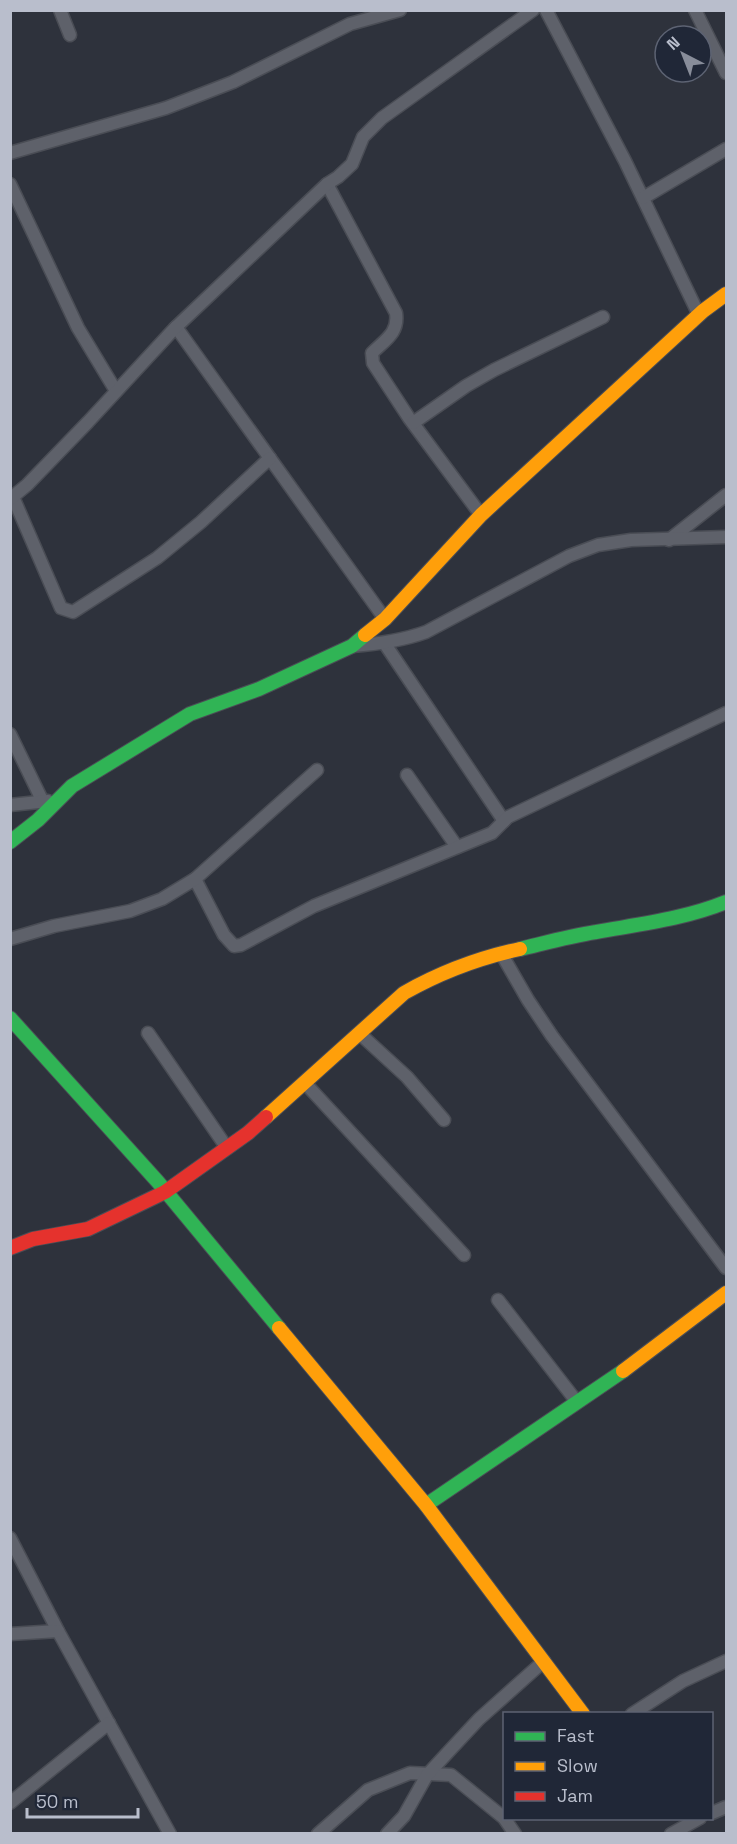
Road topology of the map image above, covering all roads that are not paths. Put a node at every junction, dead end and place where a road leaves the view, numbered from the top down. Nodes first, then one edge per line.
1 (60, 10) edge
2 (400, 10) edge
3 (533, 10) edge
4 (546, 10) edge
5 (695, 10) edge
6 (70, 35) dead end
7 (726, 73) edge
8 (726, 148) edge
9 (10, 153) edge
10 (10, 184) edge
11 (327, 184) junction
12 (643, 198) junction
13 (726, 294) edge
14 (699, 315) junction
15 (603, 317) dead end
16 (176, 327) junction
17 (116, 391) junction
18 (413, 423) junction
19 (270, 458) junction
20 (726, 495) edge
21 (12, 498) edge
22 (481, 515) junction
23 (726, 537) edge
24 (669, 540) junction
25 (385, 619) junction
26 (384, 644) junction
27 (352, 646) junction
28 (726, 713) edge
29 (10, 734) edge
30 (317, 770) dead end
31 (407, 775) dead end
32 (59, 800) junction
33 (43, 802) junction
34 (10, 805) edge
35 (504, 821) junction
36 (10, 842) edge
37 (457, 847) junction
38 (195, 879) junction
39 (726, 902) edge
40 (10, 939) edge
41 (501, 953) junction
42 (10, 1018) edge
43 (148, 1033) dead end
44 (359, 1033) junction
45 (305, 1083) junction
46 (444, 1120) dead end
47 (227, 1148) junction
48 (165, 1192) junction
49 (10, 1248) edge
50 (464, 1255) dead end
51 (726, 1268) edge
52 (726, 1293) edge
53 (498, 1300) dead end
54 (578, 1402) junction
55 (426, 1505) junction
56 (10, 1538) edge
57 (58, 1630) junction
58 (10, 1634) edge
59 (544, 1661) junction
60 (726, 1661) edge
61 (582, 1712) edge
62 (634, 1712) edge
63 (109, 1723) junction
64 (427, 1775) junction
65 (10, 1803) edge
66 (503, 1817) edge
67 (505, 1820) edge
68 (696, 1820) edge
69 (170, 1833) edge
70 (318, 1833) edge
71 (387, 1833) edge
72 (515, 1833) edge
73 (671, 1833) edge

1 - 6 street
2 - 9 street
3 - 11 street
4 - 12 street
5 - 7 street
8 - 12 street
10 - 17 street
11 - 16 street
11 - 18 street
12 - 14 street
13 - 14 street
14 - 22 street
15 - 18 street
16 - 17 street
16 - 19 street
17 - 21 street
18 - 22 street
19 - 21 street
19 - 25 street
20 - 24 street
22 - 25 street
23 - 24 street
24 - 26 street
25 - 27 street
26 - 27 street
26 - 35 street
27 - 32 street
28 - 35 street
29 - 33 street
30 - 38 street
31 - 37 street
32 - 33 street
32 - 36 street
33 - 34 street
35 - 37 street
37 - 38 street
38 - 40 street
39 - 41 street
41 - 44 street
41 - 51 street
42 - 48 street
43 - 47 street
44 - 45 street
44 - 46 street
45 - 47 street
45 - 50 street
47 - 48 street
48 - 49 street
48 - 55 street
52 - 54 street
53 - 54 street
54 - 55 street
55 - 59 street
56 - 57 street
57 - 58 street
57 - 63 street
59 - 61 street
59 - 64 street
60 - 62 street
63 - 65 street
63 - 69 street
64 - 66 street
64 - 70 street
64 - 71 street
67 - 72 street
68 - 73 street

